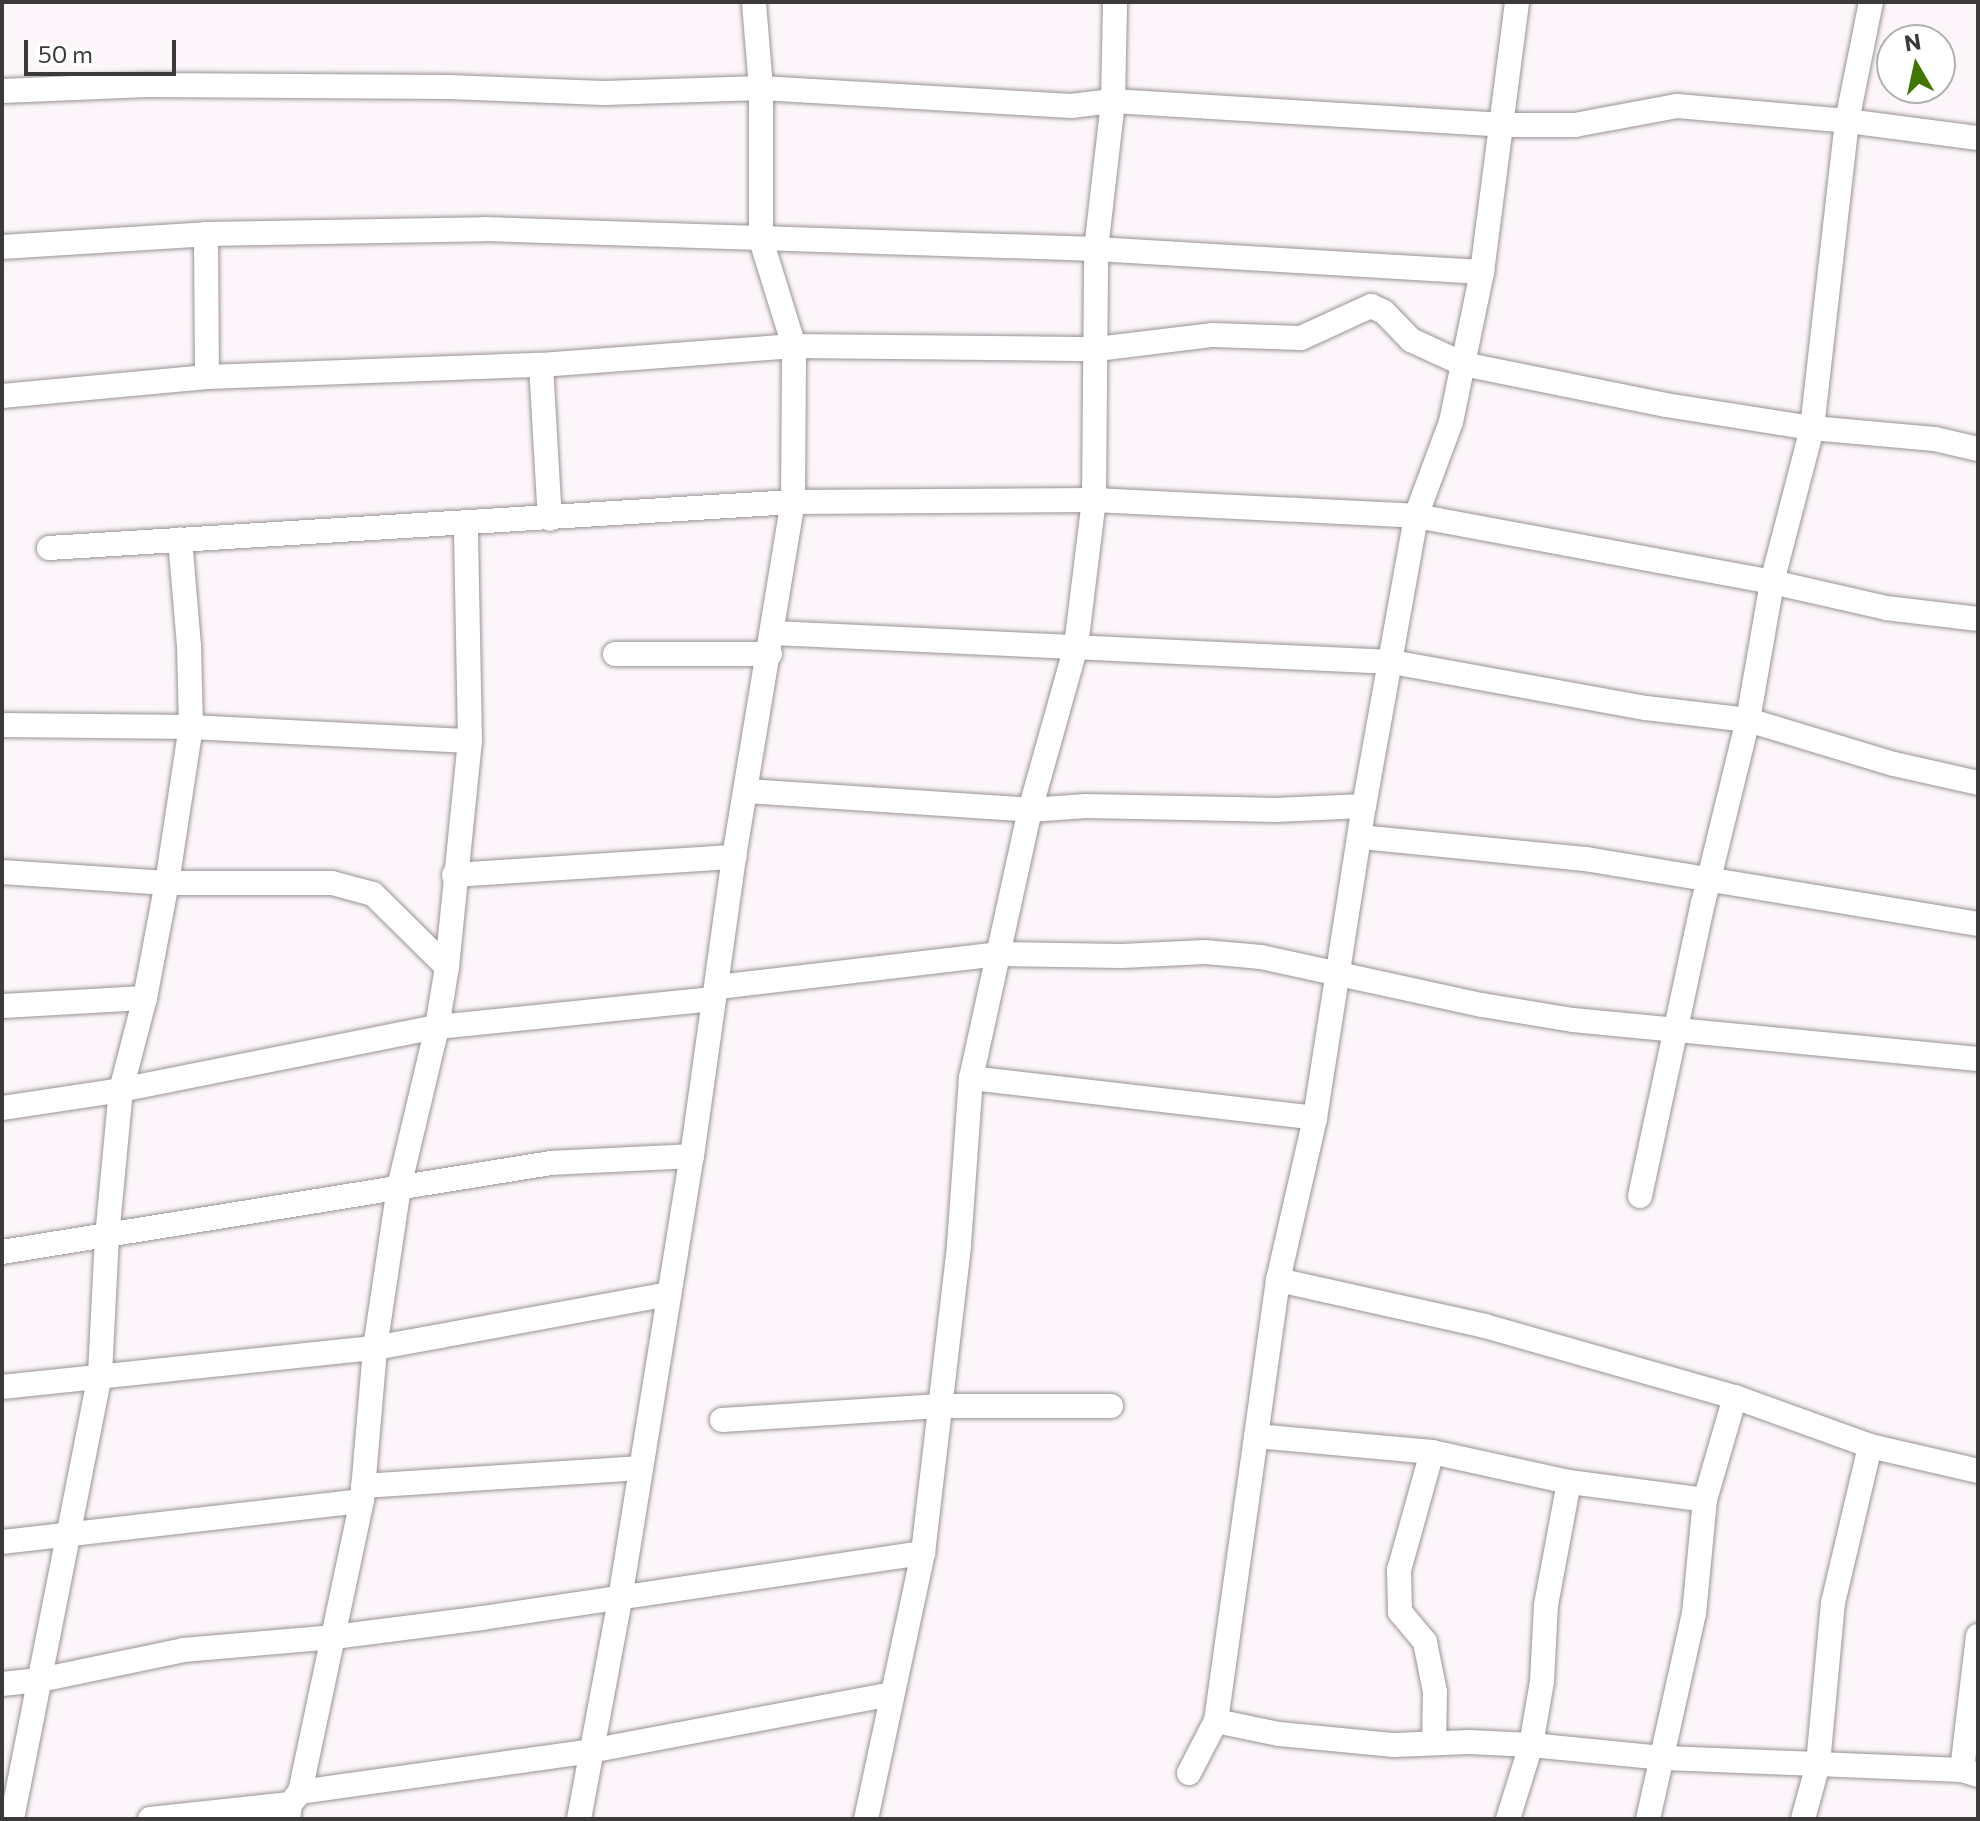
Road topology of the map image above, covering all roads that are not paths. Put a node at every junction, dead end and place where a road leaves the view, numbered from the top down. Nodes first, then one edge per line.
1 (754, 2) edge
2 (1115, 2) edge
3 (1517, 2) edge
4 (1871, 2) edge
5 (761, 88) junction
6 (2, 91) edge
7 (1113, 101) junction
8 (1847, 121) junction
9 (1503, 125) junction
10 (1978, 138) edge
11 (206, 234) junction
12 (761, 240) junction
13 (2, 247) edge
14 (1096, 249) junction
15 (1482, 272) junction
16 (794, 346) junction
17 (1097, 349) junction
18 (1463, 364) junction
19 (541, 365) junction
20 (207, 377) junction
21 (2, 396) edge
22 (1812, 428) junction
23 (1978, 449) edge
24 (1094, 500) junction
25 (793, 502) junction
26 (1416, 516) junction
27 (550, 519) junction
28 (466, 524) junction
29 (180, 539) junction
30 (49, 548) dead end
31 (1772, 582) junction
32 (1978, 619) edge
33 (772, 643) junction
34 (1076, 646) junction
35 (615, 654) dead end
36 (1392, 662) junction
37 (1748, 720) junction
38 (2, 725) edge
39 (191, 727) junction
40 (470, 741) junction
41 (1978, 783) edge
42 (747, 791) junction
43 (1364, 806) junction
44 (1030, 810) junction
45 (1361, 837) junction
46 (734, 857) junction
47 (2, 872) edge
48 (454, 875) junction
49 (1709, 880) junction
50 (167, 883) junction
51 (1978, 924) edge
52 (998, 954) junction
53 (447, 967) junction
54 (1337, 972) junction
55 (716, 993) junction
56 (145, 998) junction
57 (2, 1006) edge
58 (437, 1027) junction
59 (1678, 1032) junction
60 (1978, 1059) edge
61 (971, 1078) junction
62 (121, 1090) junction
63 (2, 1108) edge
64 (1315, 1118) junction
65 (692, 1156) junction
66 (399, 1187) junction
67 (1640, 1196) dead end
68 (107, 1237) junction
69 (2, 1252) edge
70 (1278, 1280) junction
71 (668, 1294) junction
72 (375, 1348) junction
73 (100, 1374) junction
74 (2, 1387) edge
75 (1735, 1397) junction
76 (940, 1406) junction
77 (1111, 1406) dead end
78 (722, 1420) dead end
79 (1256, 1436) junction
80 (1870, 1446) junction
81 (1432, 1452) junction
82 (640, 1468) junction
83 (1978, 1471) edge
84 (1569, 1482) junction
85 (362, 1493) junction
86 (1705, 1500) junction
87 (68, 1532) junction
88 (2, 1542) edge
89 (923, 1553) junction
90 (620, 1599) junction
91 (1978, 1636) edge
92 (334, 1637) junction
93 (40, 1680) junction
94 (2, 1684) edge
95 (891, 1694) junction
96 (1216, 1721) junction
97 (1434, 1743) junction
98 (1531, 1745) junction
99 (590, 1751) junction
100 (1664, 1758) junction
101 (1818, 1764) junction
102 (1189, 1773) dead end
103 (1970, 1773) edge
104 (293, 1805) edge
105 (12, 1819) edge
106 (150, 1819) edge
107 (579, 1819) edge
108 (866, 1819) edge
109 (1508, 1819) edge
110 (1648, 1819) edge
111 (1803, 1819) edge

1 - 5 street
2 - 7 street
3 - 9 street
4 - 8 street
5 - 6 street
5 - 7 street
5 - 12 street
7 - 9 street
7 - 14 street
8 - 9 street
8 - 10 street
8 - 22 street
9 - 15 street
11 - 12 street
11 - 13 street
11 - 20 street
12 - 14 street
12 - 16 street
14 - 15 street
14 - 17 street
15 - 18 street
16 - 17 street
16 - 19 street
16 - 25 street
17 - 18 street
17 - 24 street
18 - 22 street
18 - 26 street
19 - 20 street
19 - 27 street
20 - 21 street
22 - 23 street
22 - 31 street
24 - 25 street
24 - 26 street
24 - 34 street
25 - 27 street
25 - 33 street
26 - 31 street
26 - 36 street
27 - 28 street
28 - 29 street
28 - 40 street
29 - 30 street
29 - 39 street
31 - 32 street
31 - 37 street
33 - 34 street
33 - 35 street
33 - 42 street
34 - 36 street
34 - 44 street
36 - 37 street
36 - 43 street
37 - 41 street
37 - 49 street
38 - 39 street
39 - 40 street
39 - 50 street
40 - 48 street
42 - 44 street
42 - 46 street
43 - 44 street
43 - 45 street
44 - 52 street
45 - 49 street
45 - 54 street
46 - 48 street
46 - 55 street
47 - 50 street
48 - 53 street
49 - 51 street
49 - 59 street
50 - 53 street
50 - 56 street
52 - 54 street
52 - 55 street
52 - 61 street
53 - 58 street
54 - 59 street
54 - 64 street
55 - 58 street
55 - 65 street
56 - 57 street
56 - 62 street
58 - 62 street
58 - 66 street
59 - 60 street
59 - 67 street
61 - 64 street
61 - 76 street
62 - 63 street
62 - 68 street
64 - 70 street
65 - 66 street
65 - 71 street
66 - 68 street
66 - 72 street
68 - 69 street
68 - 73 street
70 - 75 street
70 - 79 street
71 - 72 street
71 - 82 street
72 - 73 street
72 - 85 street
73 - 74 street
73 - 87 street
75 - 80 street
75 - 86 street
76 - 77 street
76 - 78 street
76 - 89 street
79 - 81 street
79 - 96 street
80 - 83 street
80 - 101 street
81 - 84 street
81 - 97 street
82 - 85 street
82 - 90 street
84 - 86 street
84 - 98 street
85 - 87 street
85 - 92 street
86 - 100 street
87 - 88 street
87 - 93 street
89 - 90 street
89 - 95 street
90 - 92 street
90 - 99 street
91 - 103 street
92 - 93 street
92 - 104 street
93 - 94 street
93 - 105 street
95 - 99 street
95 - 108 street
96 - 97 street
96 - 102 street
97 - 98 street
98 - 100 street
98 - 109 street
99 - 104 street
99 - 107 street
100 - 101 street
100 - 110 street
101 - 103 street
101 - 111 street
104 - 106 street

